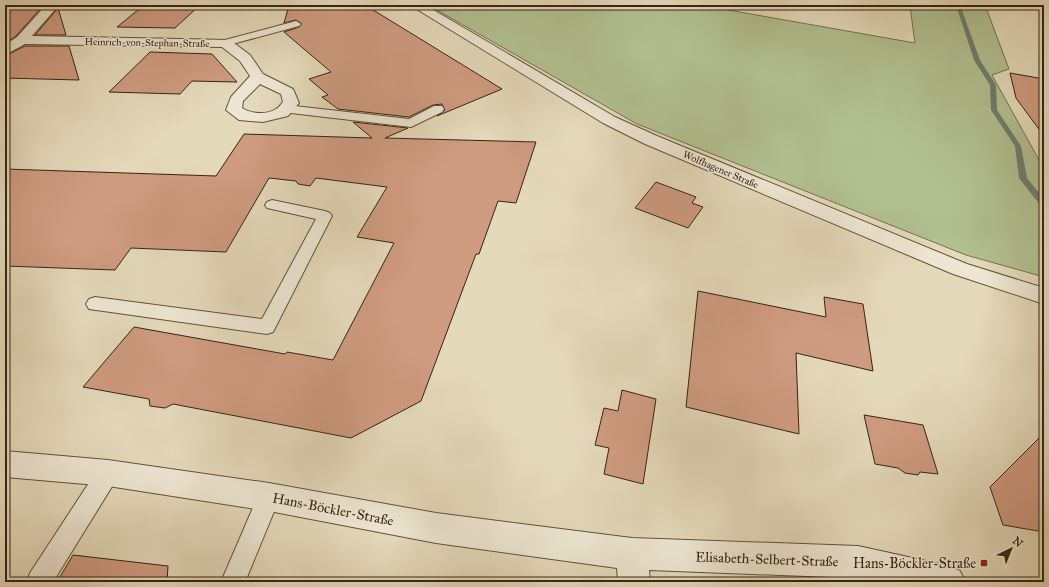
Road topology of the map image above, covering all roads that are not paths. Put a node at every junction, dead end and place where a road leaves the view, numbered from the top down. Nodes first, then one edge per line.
1 (53, 5) edge
2 (416, 5) edge
3 (296, 24) dead end
4 (22, 40) junction
5 (225, 43) junction
6 (5, 52) edge
7 (258, 77) junction
8 (286, 109) junction
9 (438, 109) dead end
10 (272, 206) dead end
11 (1044, 296) edge
12 (95, 304) dead end
13 (5, 464) edge
14 (108, 474) junction
15 (269, 497) junction
16 (633, 568) edge
17 (39, 582) edge
18 (233, 582) edge
19 (949, 582) edge

1 - 4 street
2 - 11 street, Wolfhagener Straße
3 - 5 lane
4 - 5 street, Heinrich-von-Stephan-Straße
4 - 6 street
5 - 7 street, Heinrich-von-Stephan-Straße
7 - 8 street, Heinrich-von-Stephan-Straße
7 - 8 street
8 - 9 lane
10 - 12 lane
13 - 14 street, Hans-Böckler-Straße
14 - 15 street, Hans-Böckler-Straße
14 - 17 lane
15 - 16 street, Hans-Böckler-Straße
15 - 18 lane
16 - 19 street, Elisabeth-Selbert-Straße

